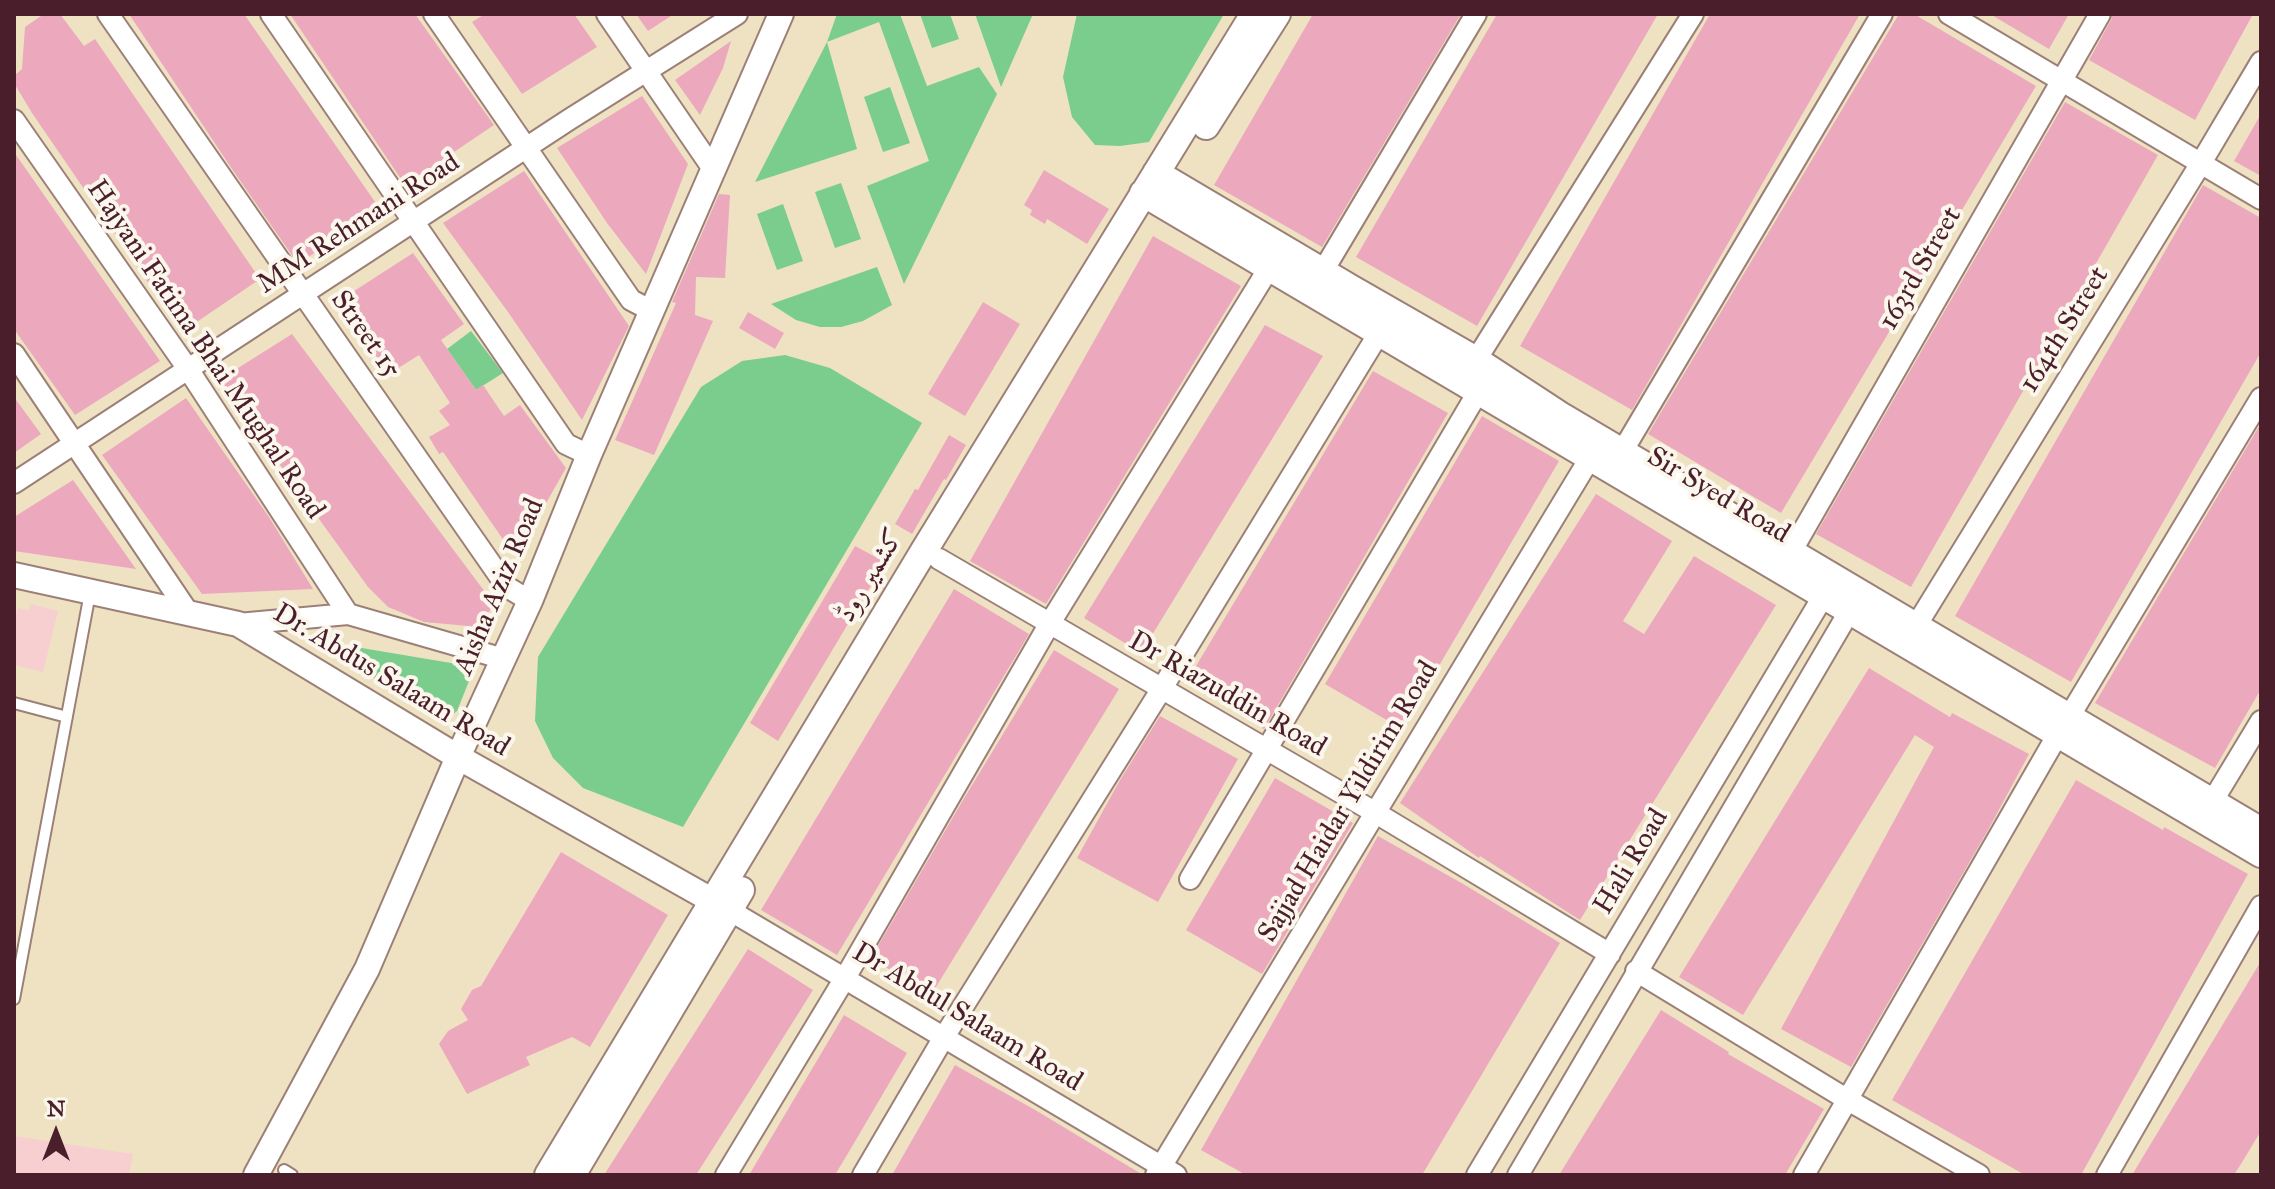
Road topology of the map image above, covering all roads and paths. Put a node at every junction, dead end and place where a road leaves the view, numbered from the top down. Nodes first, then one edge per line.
1 (108, 14) edge
2 (271, 14) edge
3 (434, 14) edge
4 (607, 14) edge
5 (737, 14) edge
6 (781, 14) edge
7 (1254, 14) edge
8 (1277, 14) edge
9 (1476, 14) edge
10 (1693, 14) edge
11 (1882, 14) edge
12 (1949, 14) edge
13 (2100, 14) edge
14 (2261, 62) edge
15 (646, 71) junction
16 (2062, 81) junction
17 (14, 120) edge
18 (527, 148) junction
19 (2201, 163) junction
20 (713, 169) junction
21 (1157, 188) junction
22 (2261, 199) edge
23 (415, 221) junction
24 (1269, 268) junction
25 (1323, 271) junction
26 (302, 295) junction
27 (1346, 299) junction
28 (652, 311) junction
29 (1379, 333) junction
30 (14, 354) edge
31 (1476, 360) junction
32 (188, 369) junction
33 (1478, 392) junction
34 (2261, 398) edge
35 (1557, 426) junction
36 (75, 443) junction
37 (1622, 452) junction
38 (589, 455) junction
39 (1590, 458) junction
40 (14, 483) edge
41 (1791, 552) junction
42 (939, 559) junction
43 (14, 575) edge
44 (1829, 587) junction
45 (90, 591) junction
46 (530, 601) junction
47 (1855, 602) junction
48 (188, 612) junction
49 (348, 614) junction
50 (1050, 623) junction
51 (238, 624) junction
52 (1916, 626) junction
53 (504, 659) junction
54 (1161, 690) junction
55 (14, 703) edge
56 (67, 717) junction
57 (2261, 721) edge
58 (2063, 726) junction
59 (1266, 751) junction
60 (2108, 752) junction
61 (458, 757) junction
62 (2212, 802) junction
63 (1376, 813) junction
64 (2261, 831) edge
65 (2261, 854) edge
66 (1190, 879) dead end
67 (721, 906) junction
68 (2261, 906) edge
69 (1612, 949) junction
70 (1640, 966) junction
71 (1599, 972) junction
72 (845, 978) junction
73 (1626, 990) junction
74 (14, 999) edge
75 (944, 1037) junction
76 (1848, 1100) junction
77 (1164, 1172) edge
78 (256, 1175) edge
79 (548, 1175) edge
80 (572, 1175) edge
81 (726, 1175) edge
82 (863, 1175) edge
83 (1477, 1175) edge
84 (1518, 1175) edge
85 (1804, 1175) edge
86 (1979, 1175) edge
87 (2107, 1175) edge

1 - 26 street, Street 15
2 - 23 street
3 - 18 street
4 - 15 street
5 - 15 street, MM Rehmani Road
6 - 20 street, Aisha Aziz Road
7 - 21 main road, کشمیر روڈ
8 - 21 main road, کشمیر روڈ
9 - 25 street
10 - 31 street
11 - 37 street
12 - 16 street
13 - 16 street, 163rd Street
14 - 19 street, 164th Street
15 - 18 street, MM Rehmani Road
15 - 20 street
16 - 19 street
16 - 41 street, 163rd Street
17 - 32 street, Hajyani Fatima Bhai Mughal Road
18 - 23 street, MM Rehmani Road
18 - 28 street
19 - 22 street
19 - 52 street, 164th Street
20 - 28 street, Aisha Aziz Road
21 - 24 main road, Sir Syed Road
21 - 25 main road, Sir Syed Road
21 - 42 main road, کشمیر روڈ
21 - 67 main road, کشمیر روڈ
23 - 26 street, MM Rehmani Road
23 - 38 street
24 - 27 main road, Sir Syed Road
24 - 50 street
25 - 27 main road, Sir Syed Road
26 - 32 street, MM Rehmani Road
26 - 46 street, Street 15
27 - 29 main road, Sir Syed Road
27 - 31 main road, Sir Syed Road
28 - 38 street, Aisha Aziz Road
29 - 33 main road, Sir Syed Road
29 - 54 street
30 - 36 street
31 - 35 main road, Sir Syed Road
32 - 36 street, MM Rehmani Road
32 - 49 street, Hajyani Fatima Bhai Mughal Road
33 - 35 main road, Sir Syed Road
33 - 59 street
34 - 58 street
35 - 37 main road, Sir Syed Road
35 - 39 main road, Sir Syed Road
36 - 40 street, MM Rehmani Road
36 - 48 street
37 - 41 main road, Sir Syed Road
38 - 46 street, Aisha Aziz Road
39 - 44 main road, Sir Syed Road
39 - 63 street, Sajjad Haidar Yildirim Road
41 - 44 main road, Sir Syed Road
42 - 50 street, Dr Riazuddin Road
42 - 67 main road, کشمیر روڈ
43 - 45 street, Dr. Abdus Salaam Road
44 - 47 main road, Sir Syed Road
44 - 69 street, Hali Road
45 - 48 street, Dr. Abdus Salaam Road
45 - 56 lane
46 - 53 street, Aisha Aziz Road
47 - 52 main road, Sir Syed Road
47 - 58 main road, Sir Syed Road
47 - 70 street
48 - 51 street, Dr. Abdus Salaam Road
49 - 51 street
49 - 53 street
50 - 54 street, Dr Riazuddin Road
50 - 72 street
51 - 61 street, Dr. Abdus Salaam Road
52 - 58 main road, Sir Syed Road
53 - 61 street, Aisha Aziz Road
54 - 59 street, Dr Riazuddin Road
54 - 75 street
55 - 56 lane
56 - 74 lane
57 - 62 street
58 - 60 main road, Sir Syed Road
58 - 76 street
59 - 63 street, Dr Riazuddin Road
59 - 66 street
60 - 62 main road, Sir Syed Road
60 - 65 main road, Sir Syed Road
61 - 67 street, Dr. Abdus Salaam Road
61 - 78 street, Aisha Aziz Road
62 - 64 main road, Sir Syed Road
63 - 69 street, Dr Riazuddin Road
63 - 77 street, Sajjad Haidar Yildirim Road
67 - 72 street, Dr Abdul Salaam Road
67 - 79 main road, کشمیر روڈ
67 - 80 main road, کشمیر روڈ
68 - 87 street
69 - 70 street, Dr Riazuddin Road
69 - 71 street, Hali Road
70 - 73 street
70 - 76 street
71 - 73 street
71 - 83 street, Hali Road
72 - 75 street, Dr Abdul Salaam Road
72 - 81 street
73 - 84 street
75 - 77 street, Dr Abdul Salaam Road
75 - 82 street
76 - 85 street
76 - 86 street

